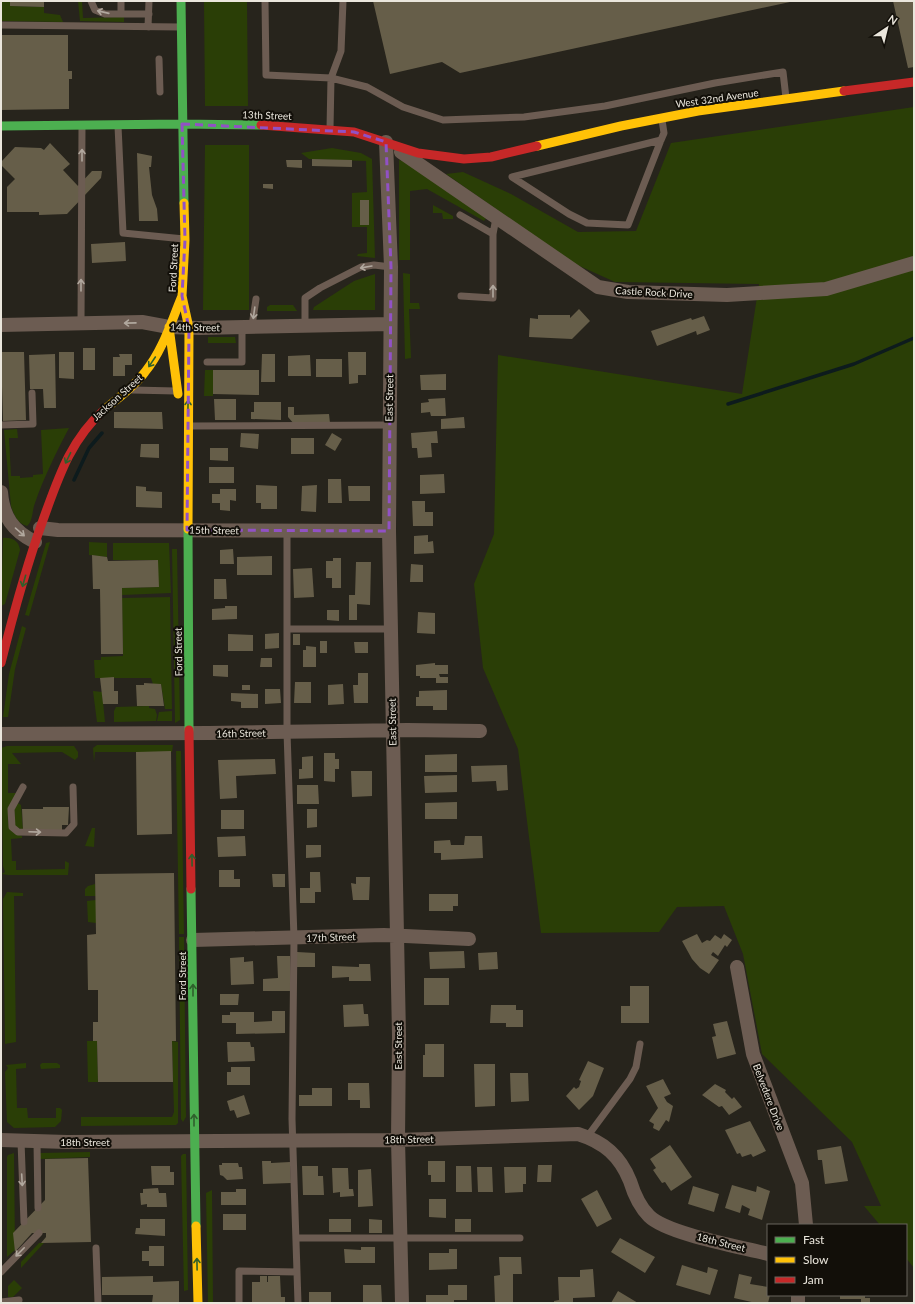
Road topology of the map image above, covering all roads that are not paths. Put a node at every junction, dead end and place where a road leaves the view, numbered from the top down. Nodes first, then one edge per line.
1 (91, 1) edge
2 (121, 1) edge
3 (149, 1) edge
4 (181, 1) edge
5 (265, 1) edge
6 (343, 1) edge
7 (121, 14) junction
8 (149, 14) junction
9 (1, 25) edge
10 (148, 27) junction
11 (182, 27) junction
12 (159, 59) dead end
13 (331, 78) junction
14 (914, 82) edge
15 (160, 92) dead end
16 (786, 99) junction
17 (662, 118) junction
18 (118, 124) junction
19 (182, 124) junction
20 (82, 125) junction
21 (1, 126) edge
22 (330, 130) junction
23 (662, 140) junction
24 (386, 142) junction
25 (527, 149) joint
26 (460, 215) dead end
27 (496, 218) junction
28 (493, 234) junction
29 (185, 240) junction
30 (914, 263) edge
31 (391, 267) junction
32 (182, 296) junction
33 (461, 296) dead end
34 (256, 299) dead end
35 (81, 324) junction
36 (390, 324) junction
37 (1, 325) edge
38 (305, 325) junction
39 (169, 326) junction
40 (247, 327) junction
41 (189, 328) junction
42 (207, 362) dead end
43 (128, 389) junction
44 (177, 391) junction
45 (32, 393) dead end
46 (1, 425) edge
47 (389, 425) junction
48 (188, 426) junction
49 (187, 445) junction
50 (1, 492) edge
51 (40, 528) junction
52 (187, 530) junction
53 (287, 531) junction
54 (388, 531) junction
55 (35, 542) junction
56 (287, 629) junction
57 (391, 629) junction
58 (1, 663) edge
59 (392, 730) junction
60 (480, 731) dead end
61 (287, 732) junction
62 (190, 733) junction
63 (1, 734) edge
64 (73, 787) dead end
65 (23, 788) dead end
66 (396, 935) junction
67 (294, 938) junction
68 (469, 939) dead end
69 (193, 940) junction
70 (737, 967) dead end
71 (640, 1044) dead end
72 (587, 1137) junction
73 (1, 1140) edge
74 (294, 1140) junction
75 (398, 1140) junction
76 (20, 1141) junction
77 (194, 1141) junction
78 (37, 1142) junction
79 (38, 1208) dead end
80 (24, 1222) dead end
81 (806, 1224) edge
82 (39, 1233) dead end
83 (296, 1238) junction
84 (520, 1238) dead end
85 (400, 1239) junction
86 (96, 1248) dead end
87 (767, 1254) edge
88 (1, 1272) edge
89 (297, 1272) junction
90 (19, 1300) dead end
91 (1, 1302) edge
92 (98, 1303) edge
93 (198, 1303) edge
94 (239, 1303) edge
95 (298, 1303) edge
96 (402, 1303) edge

7 -> 1 lane
2 - 7 lane
3 - 8 lane
4 - 11 main road, Ford Street
5 - 13 lane
6 - 13 lane
7 - 8 lane
8 - 10 lane
9 - 10 lane
10 - 11 lane
11 - 19 main road, Ford Street
12 - 15 lane
13 - 16 lane
13 - 22 lane
14 - 16 main road, West 32nd Avenue
16 - 17 main road, West 32nd Avenue
17 - 23 lane
17 - 25 main road, West 32nd Avenue
18 - 19 main road, 13th Street
18 - 20 main road, 13th Street
18 - 29 lane
19 - 22 main road, 13th Street
19 - 29 main road, Ford Street
20 - 21 main road, 13th Street
35 -> 20 lane
22 - 24 main road, 13th Street
23 - 23 lane
24 - 25 main road, 13th Street
24 - 27 street, Castle Rock Drive
24 - 31 street, East Street
26 - 28 lane
27 - 28 lane
27 - 30 street, Castle Rock Drive
33 -> 28 lane
29 - 32 main road, Ford Street
31 - 36 street, East Street
31 -> 38 lane
32 - 39 main road, Jackson Street
32 - 41 main road, Ford Street
34 -> 40 lane
35 - 37 street, 14th Street
39 -> 35 street, 14th Street
36 - 38 street, 14th Street
36 - 47 street, East Street
38 - 40 street, 14th Street
39 - 41 street, 14th Street
39 -> 43 main road, Jackson Street
39 - 44 main road
40 - 41 street, 14th Street
40 - 42 lane
48 -> 41 main road, Ford Street
43 - 44 lane
43 -> 51 main road, Jackson Street
44 - 49 main road
45 - 46 lane
47 - 48 lane
47 - 54 street, East Street
48 - 49 main road, Ford Street
49 - 52 main road, Ford Street
50 -> 55 street
51 - 52 street, 15th Street
51 - 55 main road, Jackson Street
52 - 53 street, 15th Street
52 - 62 main road, Ford Street
53 - 54 street, 15th Street
53 - 56 lane
54 - 57 street, East Street
55 -> 58 main road, Jackson Street
56 - 57 lane
56 - 61 lane
57 - 59 street, East Street
59 - 60 street, 16th Street
59 - 61 street, 16th Street
59 - 66 street, East Street
61 - 62 street, 16th Street
61 - 67 lane
62 - 63 street, 16th Street
69 -> 62 main road, Ford Street
65 -> 64 lane
66 - 67 street, 17th Street
66 - 68 street, 17th Street
66 - 75 street, East Street
67 - 69 street, 17th Street
67 - 74 lane
77 -> 69 main road, Ford Street
70 - 81 street, Belvedere Drive
71 - 72 lane
72 - 75 street, 18th Street
72 - 87 street, 18th Street
73 - 76 street, 18th Street
74 - 75 street, 18th Street
74 - 77 street, 18th Street
74 - 83 lane
75 - 85 street, East Street
76 - 78 street, 18th Street
76 -> 80 lane
77 - 78 street, 18th Street
93 -> 77 main road, Ford Street
78 - 79 lane
82 -> 88 lane
83 - 85 lane
83 - 89 lane
84 - 85 lane
85 - 96 street, East Street
86 - 92 lane
89 - 94 lane
89 - 95 lane
90 - 91 lane

